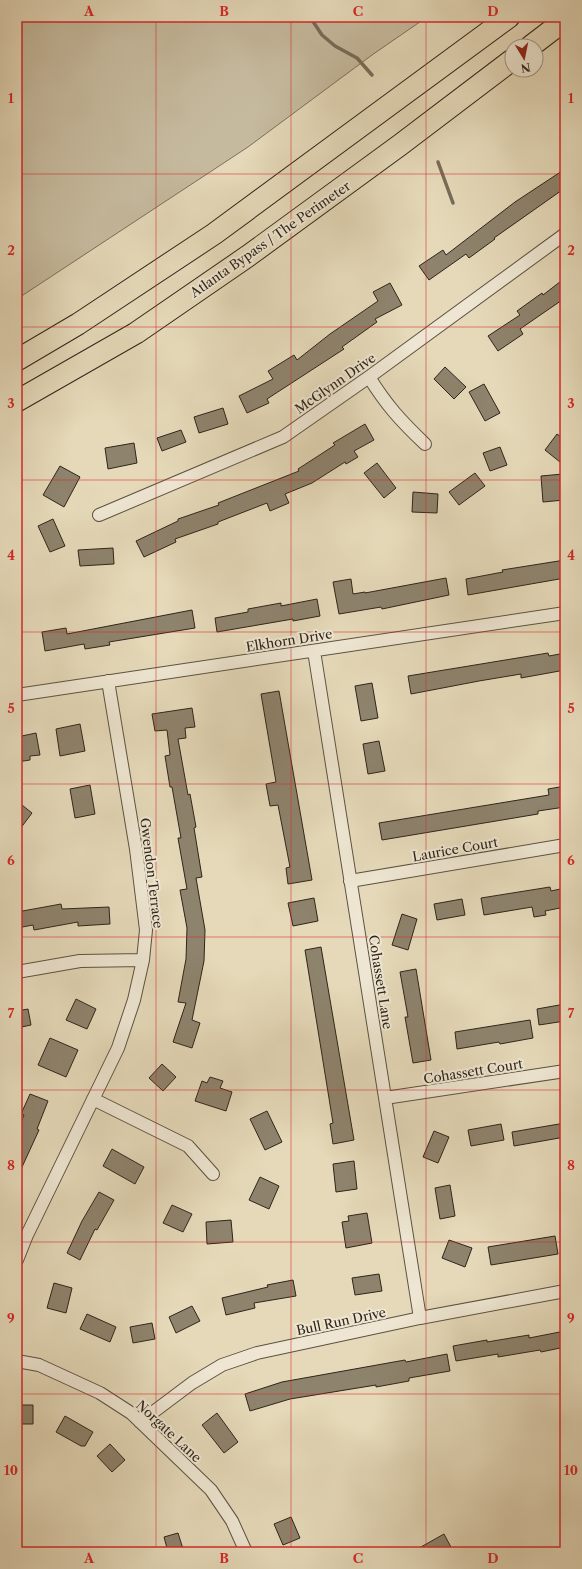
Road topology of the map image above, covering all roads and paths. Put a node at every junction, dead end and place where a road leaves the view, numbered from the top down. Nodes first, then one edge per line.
1 (509, 17) edge
2 (565, 20) edge
3 (541, 38) edge
4 (504, 66) edge
5 (565, 234) edge
6 (17, 360) edge
7 (369, 377) junction
8 (17, 401) edge
9 (425, 444) dead end
10 (99, 515) dead end
11 (565, 612) edge
12 (314, 650) junction
13 (108, 681) junction
14 (17, 695) edge
15 (565, 845) edge
16 (350, 881) junction
17 (144, 960) junction
18 (17, 972) edge
19 (565, 1071) edge
20 (385, 1098) junction
21 (93, 1099) junction
22 (213, 1174) dead end
23 (17, 1260) edge
24 (565, 1291) edge
25 (420, 1318) junction
26 (17, 1361) edge
27 (140, 1422) junction
28 (246, 1552) edge

1 - 6 highway
2 - 3 highway
4 - 8 highway, Atlanta Bypass / The Perimeter
5 - 7 street, McGlynn Drive
7 - 9 street
7 - 10 street, McGlynn Drive
11 - 12 street, Elkhorn Drive
12 - 13 street, Elkhorn Drive
12 - 16 street, Cohassett Lane
13 - 14 street, Elkhorn Drive
13 - 17 street, Gwendon Terrace
15 - 16 street, Laurice Court
16 - 20 street, Cohassett Lane
17 - 18 street
17 - 21 street, Gwendon Terrace
19 - 20 street, Cohassett Court
20 - 25 street, Cohassett Lane
21 - 22 street
21 - 23 street, Gwendon Terrace
24 - 25 street, Bull Run Drive
25 - 27 street, Bull Run Drive
26 - 27 street, Norgate Lane
27 - 28 street, Norgate Lane

